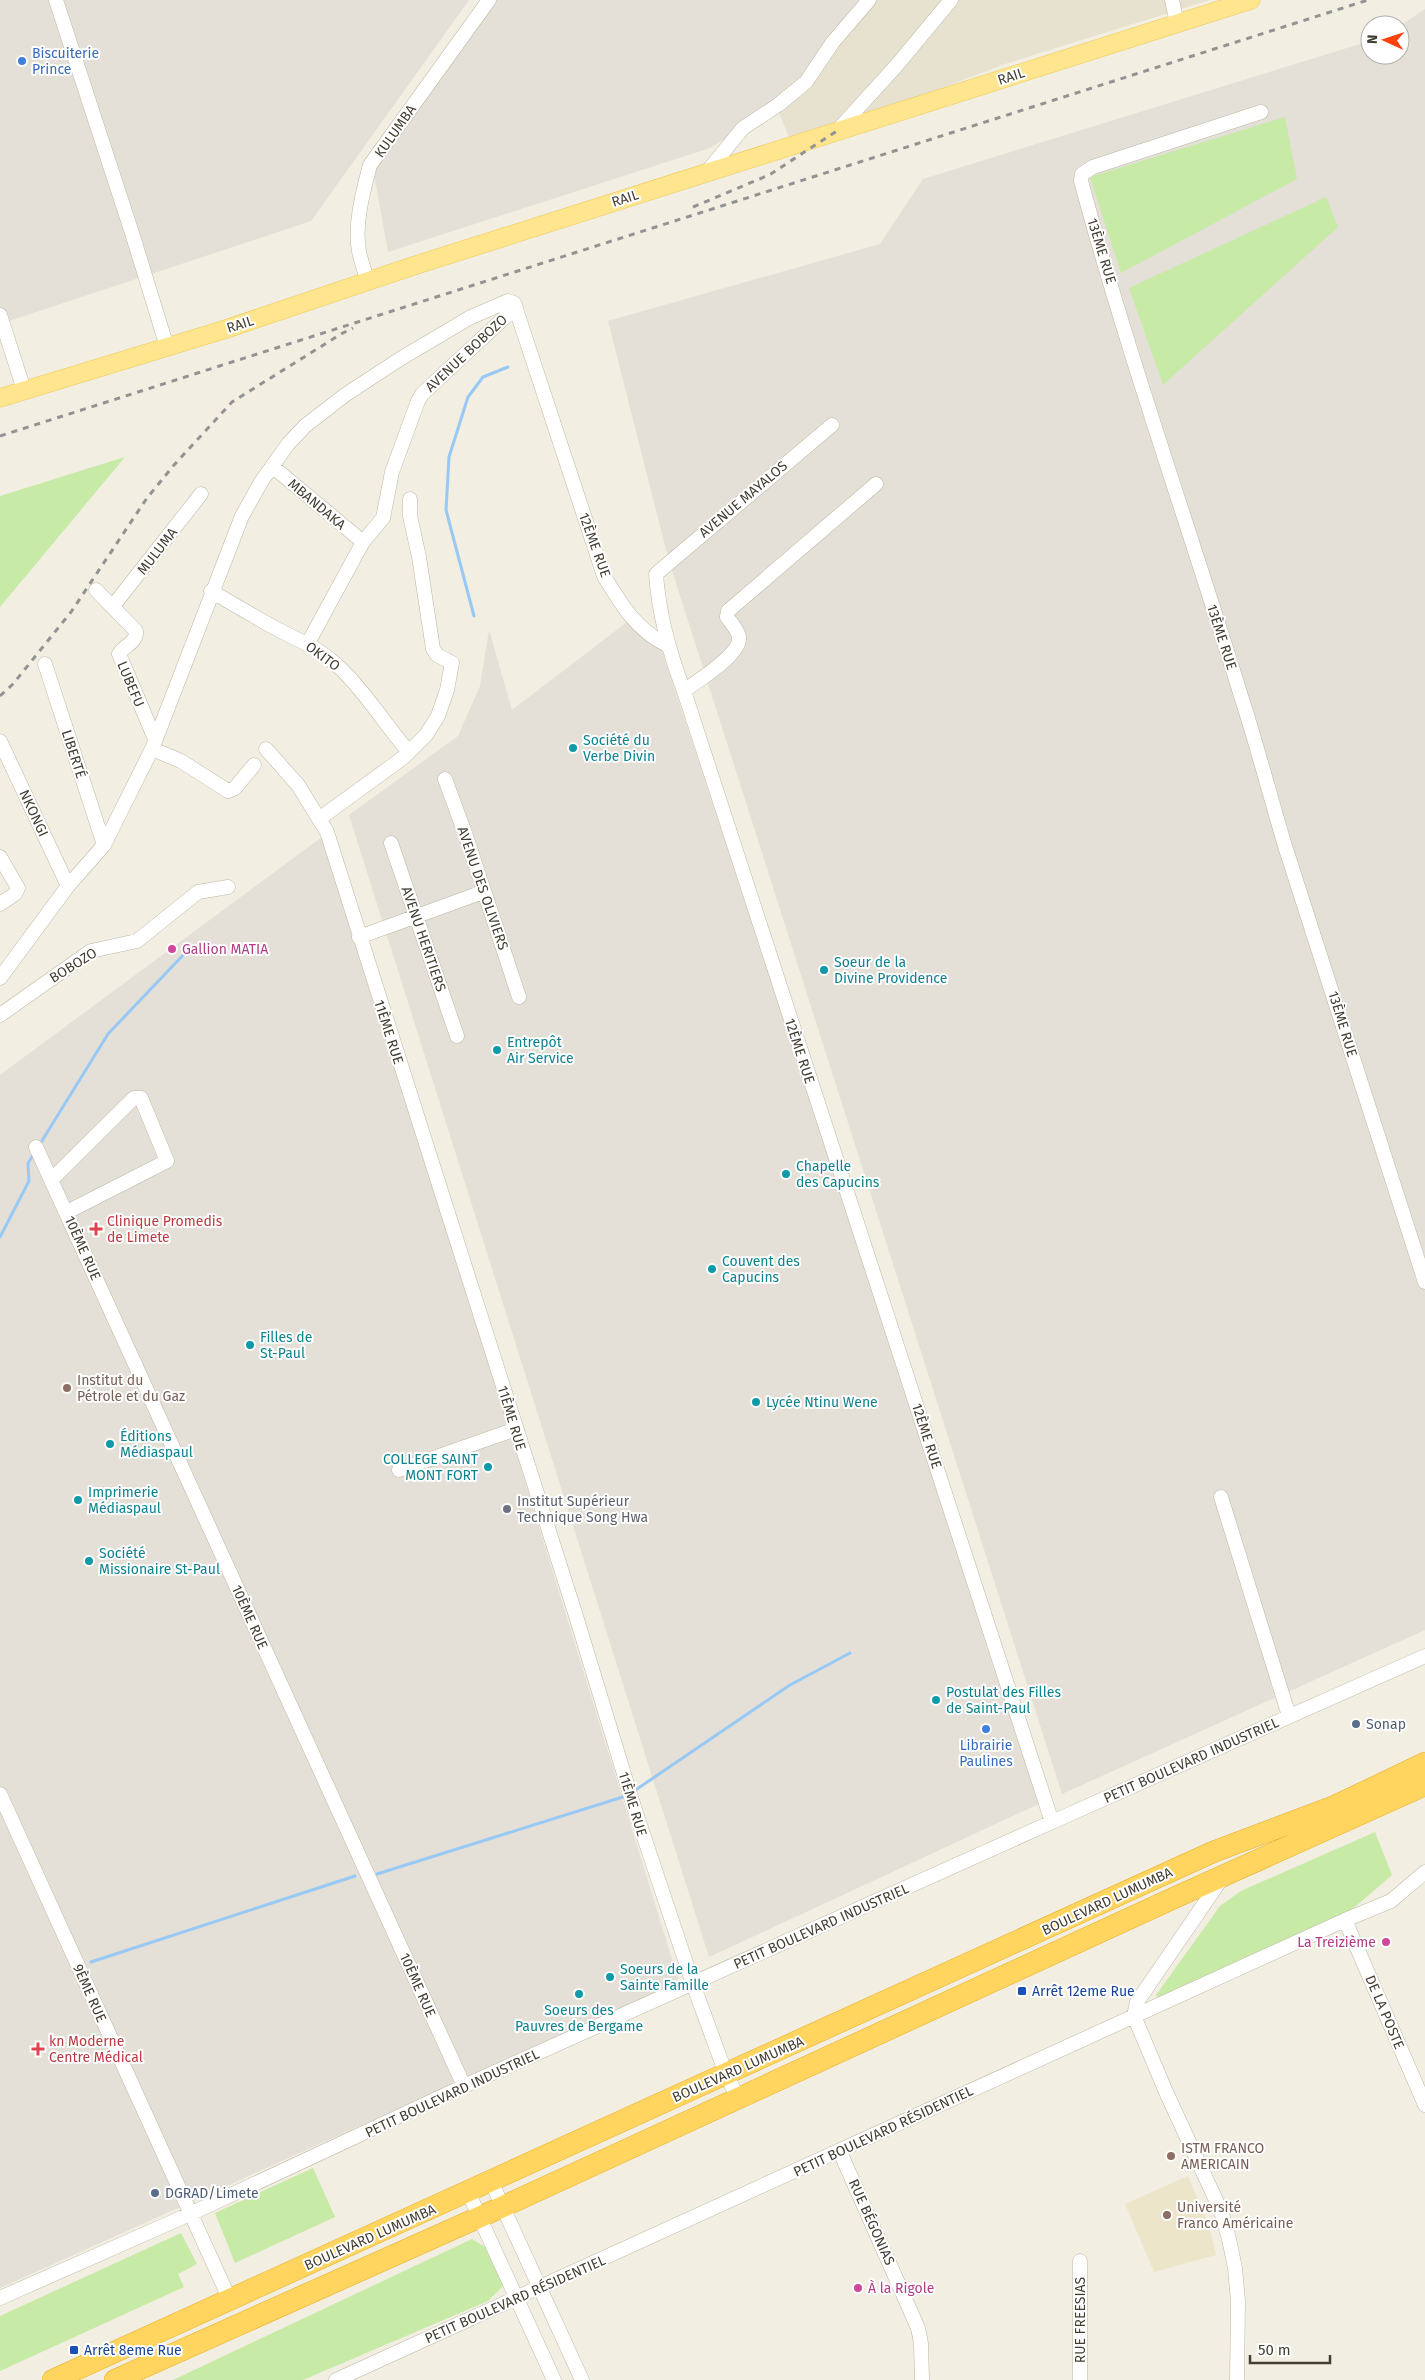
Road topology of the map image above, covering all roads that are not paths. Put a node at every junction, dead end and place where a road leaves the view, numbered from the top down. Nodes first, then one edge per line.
1 (56, 0) edge
2 (489, 0) edge
3 (869, 0) edge
4 (951, 0) edge
5 (1172, 0) edge
6 (1251, 0) edge
7 (1176, 23) junction
8 (1261, 112) dead end
9 (837, 131) junction
10 (707, 172) junction
11 (368, 282) junction
12 (515, 305) junction
13 (0, 315) edge
14 (166, 347) junction
15 (24, 390) junction
16 (0, 398) edge
17 (832, 425) dead end
18 (272, 466) junction
19 (876, 484) dead end
20 (200, 494) dead end
21 (410, 500) dead end
22 (363, 542) junction
23 (96, 590) dead end
24 (211, 591) junction
25 (113, 606) junction
26 (308, 643) junction
27 (667, 645) junction
28 (45, 664) dead end
29 (684, 691) junction
30 (0, 741) edge
31 (154, 744) junction
32 (266, 749) dead end
33 (409, 752) junction
34 (254, 765) dead end
35 (445, 779) dead end
36 (319, 819) junction
37 (391, 842) dead end
38 (104, 845) junction
39 (0, 857) edge
40 (68, 886) junction
41 (228, 887) dead end
42 (483, 892) junction
43 (0, 904) edge
44 (415, 916) junction
45 (359, 937) junction
46 (0, 978) edge
47 (519, 997) dead end
48 (0, 1015) edge
49 (457, 1036) dead end
50 (36, 1147) dead end
51 (51, 1180) junction
52 (67, 1212) junction
53 (1425, 1282) edge
54 (516, 1429) junction
55 (399, 1470) dead end
56 (1221, 1497) dead end
57 (1425, 1656) edge
58 (1290, 1716) junction
59 (1425, 1763) edge
60 (1425, 1785) edge
61 (0, 1794) edge
62 (1052, 1822) junction
63 (1425, 1872) edge
64 (1222, 1878) junction
65 (1345, 1920) junction
66 (693, 1984) junction
67 (1134, 2016) junction
68 (726, 2074) junction
69 (464, 2086) junction
70 (738, 2098) junction
71 (1425, 2105) edge
72 (840, 2152) junction
73 (491, 2181) junction
74 (468, 2192) junction
75 (502, 2207) junction
76 (190, 2214) junction
77 (479, 2218) junction
78 (1080, 2261) dead end
79 (540, 2288) junction
80 (0, 2298) edge
81 (230, 2300) junction
82 (515, 2300) junction
83 (54, 2380) edge
84 (115, 2380) edge
85 (336, 2380) edge
86 (554, 2380) edge
87 (582, 2380) edge
88 (922, 2380) edge
89 (1080, 2380) edge
90 (1237, 2380) edge

1 - 14 street
2 - 11 street, KULUMBA
3 - 10 street
4 - 9 street
5 - 7 street
6 - 7 main road, RAIL
7 - 9 main road, RAIL
8 - 53 street, 13ÈME RUE
9 - 10 main road, RAIL
10 - 11 main road, RAIL
11 - 14 main road, RAIL
12 - 18 street
12 - 22 street, AVENUE BOBOZO
12 - 27 street, 12ÈME RUE
13 - 15 street
14 - 15 main road, RAIL
15 - 16 main road, RAIL
17 - 27 street, AVENUE MAYALOS
18 - 22 street, MBANDAKA
18 - 24 street
19 - 29 street
20 - 25 street, MULUMA
21 - 33 street
22 - 26 street, AVENUE BOBOZO
23 - 25 street, LUBEFU
24 - 26 street, OKITO
24 - 31 street
25 - 31 street, LUBEFU
26 - 33 street, OKITO
27 - 29 street, 12ÈME RUE
28 - 38 street, LIBERTÉ
29 - 62 street, 12ÈME RUE
30 - 40 street, NKONGI
31 - 34 street
31 - 38 street
32 - 36 street, 11ÈME RUE
33 - 36 street
35 - 42 street, AVENU DES OLIVIERS
36 - 45 street, 11ÈME RUE
37 - 44 street, AVENU HERITIERS
38 - 40 street
39 - 43 street
40 - 46 street
41 - 48 street, BOBOZO
42 - 44 street
42 - 47 street, AVENU DES OLIVIERS
44 - 45 street
44 - 49 street, AVENU HERITIERS
45 - 54 street, 11ÈME RUE
50 - 51 street, 10ÈME RUE
51 - 52 street, 10ÈME RUE
51 - 52 street
52 - 69 street, 10ÈME RUE
54 - 55 street
54 - 66 street, 11ÈME RUE
56 - 58 street
57 - 58 street, PETIT BOULEVARD INDUSTRIEL
58 - 62 street, PETIT BOULEVARD INDUSTRIEL
59 - 68 highway, BOULEVARD LUMUMBA
60 - 64 highway, BOULEVARD LUMUMBA
61 - 76 street, 9ÈME RUE
62 - 66 street, PETIT BOULEVARD INDUSTRIEL
63 - 65 street, PETIT BOULEVARD RÉSIDENTIEL
64 - 67 street
64 - 70 highway, BOULEVARD LUMUMBA
65 - 67 street, PETIT BOULEVARD RÉSIDENTIEL
65 - 71 street, DE LA POSTE
66 - 68 street, 11ÈME RUE
66 - 69 street, PETIT BOULEVARD INDUSTRIEL
67 - 72 street, PETIT BOULEVARD RÉSIDENTIEL
67 - 90 street
68 - 70 street, 11ÈME RUE
68 - 73 highway, BOULEVARD LUMUMBA
69 - 76 street, PETIT BOULEVARD INDUSTRIEL
70 - 75 highway, BOULEVARD LUMUMBA
72 - 79 street, PETIT BOULEVARD RÉSIDENTIEL
72 - 88 street, RUE BÉGONIAS
73 - 74 highway, BOULEVARD LUMUMBA
73 - 75 street
74 - 77 street
74 - 81 highway, BOULEVARD LUMUMBA
75 - 77 highway, BOULEVARD LUMUMBA
75 - 79 street
76 - 80 street, PETIT BOULEVARD INDUSTRIEL
76 - 81 street, 9ÈME RUE
77 - 82 street
77 - 84 highway, BOULEVARD LUMUMBA
78 - 89 street, RUE FREESIAS
79 - 82 street, PETIT BOULEVARD RÉSIDENTIEL
79 - 87 street
81 - 83 highway, BOULEVARD LUMUMBA
82 - 85 street, PETIT BOULEVARD RÉSIDENTIEL
82 - 86 street

